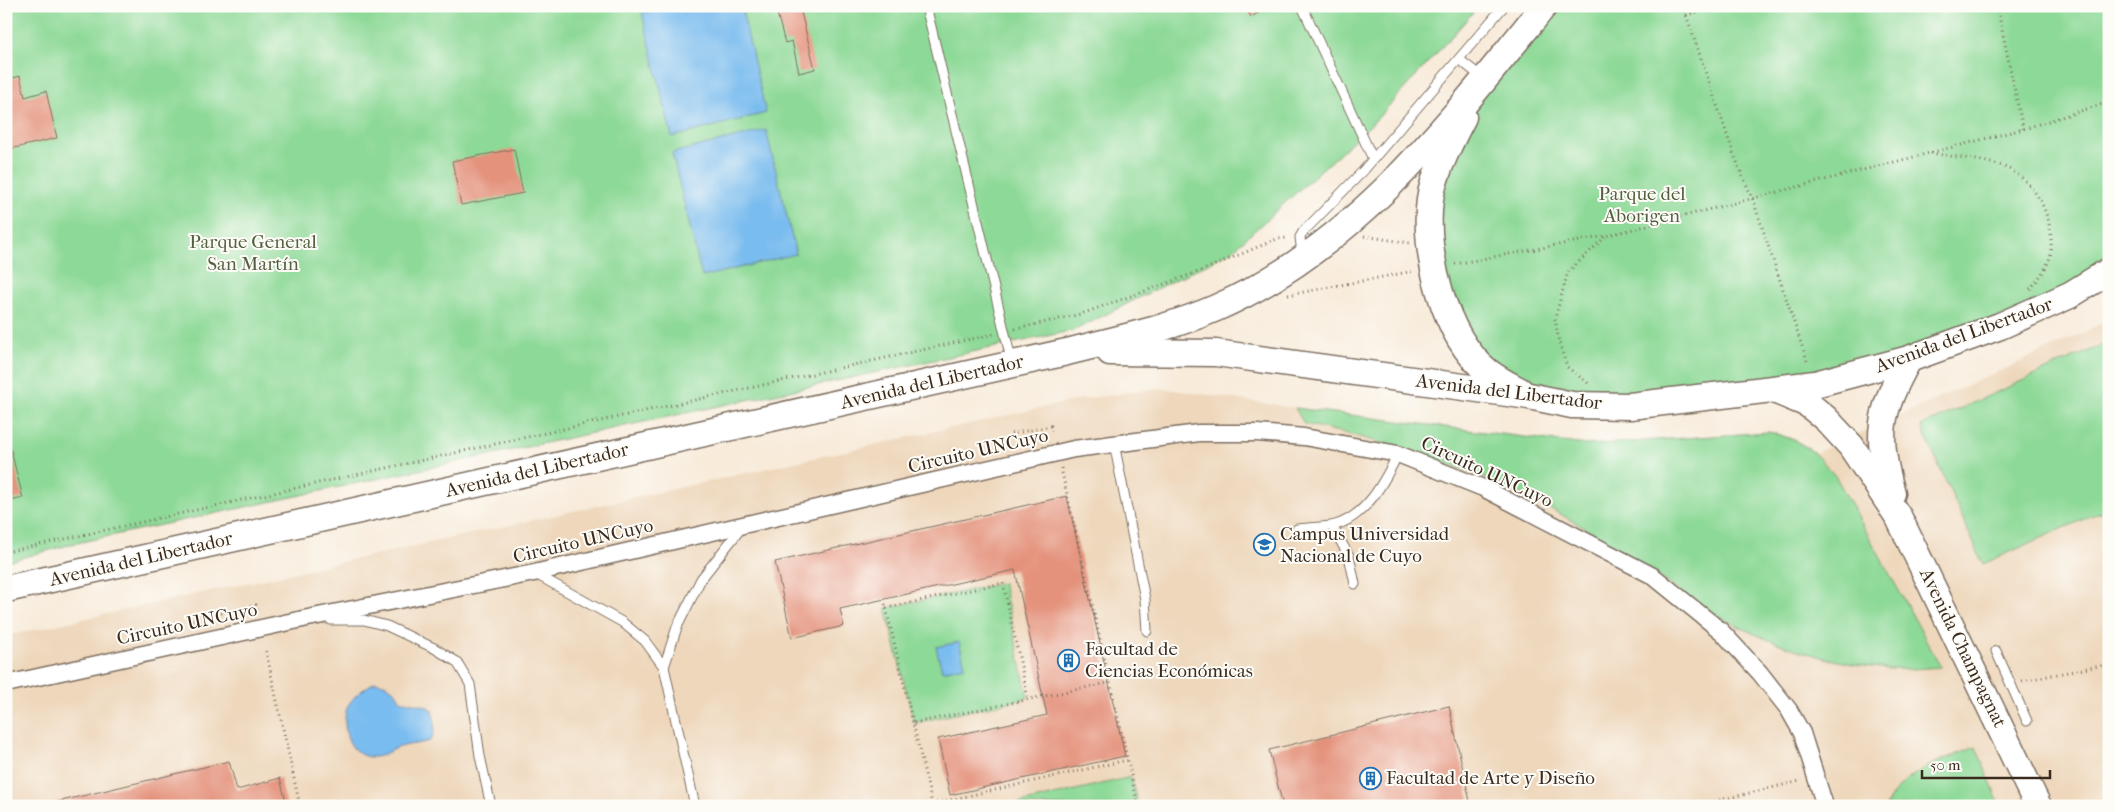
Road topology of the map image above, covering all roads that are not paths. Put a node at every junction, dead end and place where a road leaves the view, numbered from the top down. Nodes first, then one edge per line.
1 (926, 6) edge
2 (1302, 6) edge
3 (1504, 6) edge
4 (1544, 6) edge
5 (1460, 60) junction
6 (1481, 84) junction
7 (1373, 159) junction
8 (1302, 248) junction
9 (2109, 270) edge
10 (1067, 352) junction
11 (1909, 359) junction
12 (1012, 363) junction
13 (1774, 390) junction
14 (1529, 396) junction
15 (1114, 443) junction
16 (1398, 454) junction
17 (1899, 518) junction
18 (743, 524) junction
19 (1332, 526) junction
20 (1297, 529) dead end
21 (534, 573) junction
22 (1355, 584) dead end
23 (6, 589) edge
24 (303, 619) junction
25 (1147, 631) dead end
26 (1996, 650) dead end
27 (664, 667) junction
28 (6, 684) edge
29 (2027, 721) dead end
30 (491, 806) edge
31 (694, 806) edge
32 (1825, 806) edge
33 (2038, 806) edge

1 - 12 lane
2 - 7 lane
3 - 5 lane
4 - 6 main road, Avenida del Libertador
5 - 6 lane
5 - 7 lane
6 - 8 main road, Avenida del Libertador
6 - 14 main road
7 - 8 lane
8 - 10 main road, Avenida del Libertador
9 - 11 main road, Avenida del Libertador
10 - 12 main road, Avenida del Libertador
10 - 14 main road, Avenida del Libertador
11 - 13 main road, Avenida del Libertador
11 - 17 main road, Avenida Champagnat
12 - 23 main road, Avenida del Libertador
13 - 14 main road, Avenida del Libertador
13 - 17 main road, Avenida Champagnat
15 - 16 street, Circuito UNCuyo
15 - 18 street, Circuito UNCuyo
15 - 25 lane
16 - 19 lane
16 - 32 street, Circuito UNCuyo
17 - 33 main road, Avenida Champagnat
18 - 21 street, Circuito UNCuyo
18 - 27 lane
19 - 20 lane
19 - 22 lane
21 - 24 street, Circuito UNCuyo
21 - 27 lane
24 - 28 street, Circuito UNCuyo
24 - 30 lane
26 - 29 lane
27 - 31 lane

